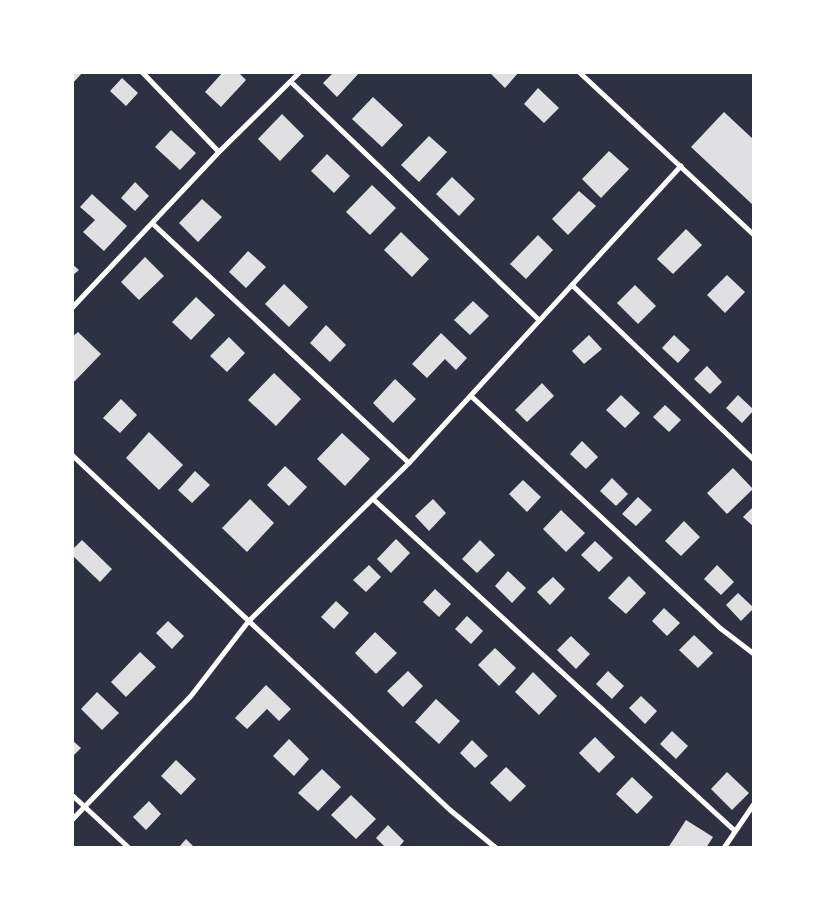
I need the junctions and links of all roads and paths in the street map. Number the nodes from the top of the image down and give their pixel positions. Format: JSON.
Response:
{"nodes":[{"id":1,"x":142,"y":72,"type":"edge"},
{"id":2,"x":300,"y":72,"type":"edge"},
{"id":3,"x":579,"y":72,"type":"edge"},
{"id":4,"x":291,"y":82,"type":"junction"},
{"id":5,"x":220,"y":152,"type":"junction"},
{"id":6,"x":681,"y":166,"type":"junction"},
{"id":7,"x":153,"y":224,"type":"junction"},
{"id":8,"x":754,"y":235,"type":"edge"},
{"id":9,"x":572,"y":285,"type":"junction"},
{"id":10,"x":72,"y":308,"type":"edge"},
{"id":11,"x":539,"y":320,"type":"junction"},
{"id":12,"x":471,"y":396,"type":"junction"},
{"id":13,"x":72,"y":456,"type":"edge"},
{"id":14,"x":754,"y":460,"type":"edge"},
{"id":15,"x":409,"y":463,"type":"junction"},
{"id":16,"x":372,"y":499,"type":"junction"},
{"id":17,"x":248,"y":622,"type":"junction"},
{"id":18,"x":754,"y":654,"type":"edge"},
{"id":19,"x":72,"y":795,"type":"edge"},
{"id":20,"x":754,"y":804,"type":"edge"},
{"id":21,"x":85,"y":807,"type":"junction"},
{"id":22,"x":72,"y":820,"type":"edge"},
{"id":23,"x":735,"y":831,"type":"junction"},
{"id":24,"x":129,"y":848,"type":"edge"},
{"id":25,"x":496,"y":848,"type":"edge"},
{"id":26,"x":724,"y":848,"type":"edge"}],
"edges":[{"from":1,"to":5,"type":"street"},
{"from":2,"to":4,"type":"street"},
{"from":3,"to":6,"type":"street"},
{"from":4,"to":5,"type":"street"},
{"from":4,"to":11,"type":"street"},
{"from":5,"to":7,"type":"street"},
{"from":6,"to":8,"type":"street"},
{"from":6,"to":9,"type":"street"},
{"from":7,"to":10,"type":"street"},
{"from":7,"to":15,"type":"street"},
{"from":9,"to":11,"type":"street"},
{"from":9,"to":14,"type":"street"},
{"from":11,"to":12,"type":"street"},
{"from":12,"to":15,"type":"street"},
{"from":12,"to":18,"type":"street"},
{"from":13,"to":17,"type":"street"},
{"from":15,"to":16,"type":"street"},
{"from":16,"to":17,"type":"street"},
{"from":16,"to":23,"type":"street"},
{"from":17,"to":21,"type":"street"},
{"from":17,"to":25,"type":"street"},
{"from":19,"to":21,"type":"street"},
{"from":20,"to":23,"type":"street"},
{"from":21,"to":22,"type":"street"},
{"from":21,"to":24,"type":"street"},
{"from":23,"to":26,"type":"street"}]}
